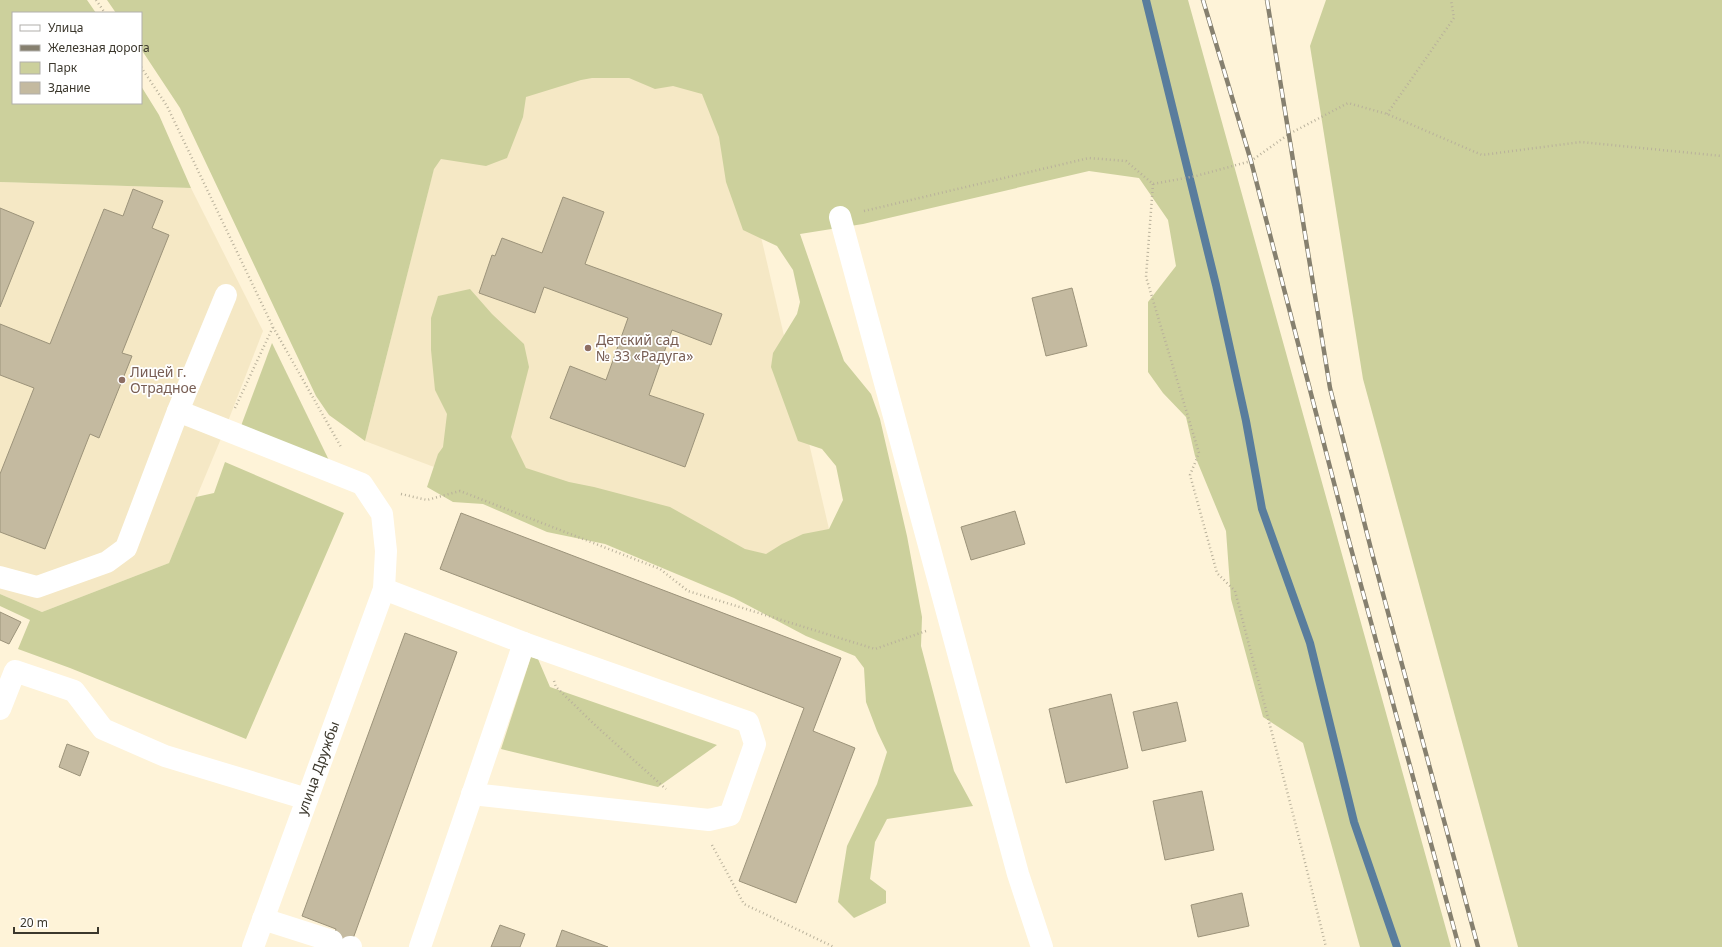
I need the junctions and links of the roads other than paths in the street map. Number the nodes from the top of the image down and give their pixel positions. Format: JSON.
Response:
{"nodes":[{"id":1,"x":840,"y":217,"type":"road end"},
{"id":2,"x":226,"y":295,"type":"dead end"},
{"id":3,"x":178,"y":411,"type":"junction"},
{"id":4,"x":0,"y":577,"type":"edge"},
{"id":5,"x":384,"y":589,"type":"junction"},
{"id":6,"x":524,"y":643,"type":"junction"},
{"id":7,"x":8,"y":669,"type":"edge"},
{"id":8,"x":0,"y":709,"type":"edge"},
{"id":9,"x":472,"y":794,"type":"junction"},
{"id":10,"x":307,"y":799,"type":"junction"},
{"id":11,"x":263,"y":919,"type":"junction"},
{"id":12,"x":344,"y":945,"type":"edge"},
{"id":13,"x":253,"y":947,"type":"edge"},
{"id":14,"x":420,"y":947,"type":"edge"},
{"id":15,"x":1042,"y":947,"type":"edge"}],
"edges":[{"from":1,"to":15,"type":"street"},
{"from":2,"to":3,"type":"street"},
{"from":3,"to":4,"type":"street"},
{"from":3,"to":5,"type":"street","name":"улица Дружбы"},
{"from":5,"to":6,"type":"street"},
{"from":5,"to":10,"type":"street","name":"улица Дружбы"},
{"from":6,"to":9,"type":"street"},
{"from":6,"to":9,"type":"street"},
{"from":7,"to":8,"type":"street"},
{"from":7,"to":10,"type":"street"},
{"from":9,"to":14,"type":"street"},
{"from":10,"to":11,"type":"street","name":"улица Дружбы"},
{"from":11,"to":12,"type":"street"},
{"from":11,"to":13,"type":"street","name":"улица Дружбы"}]}
